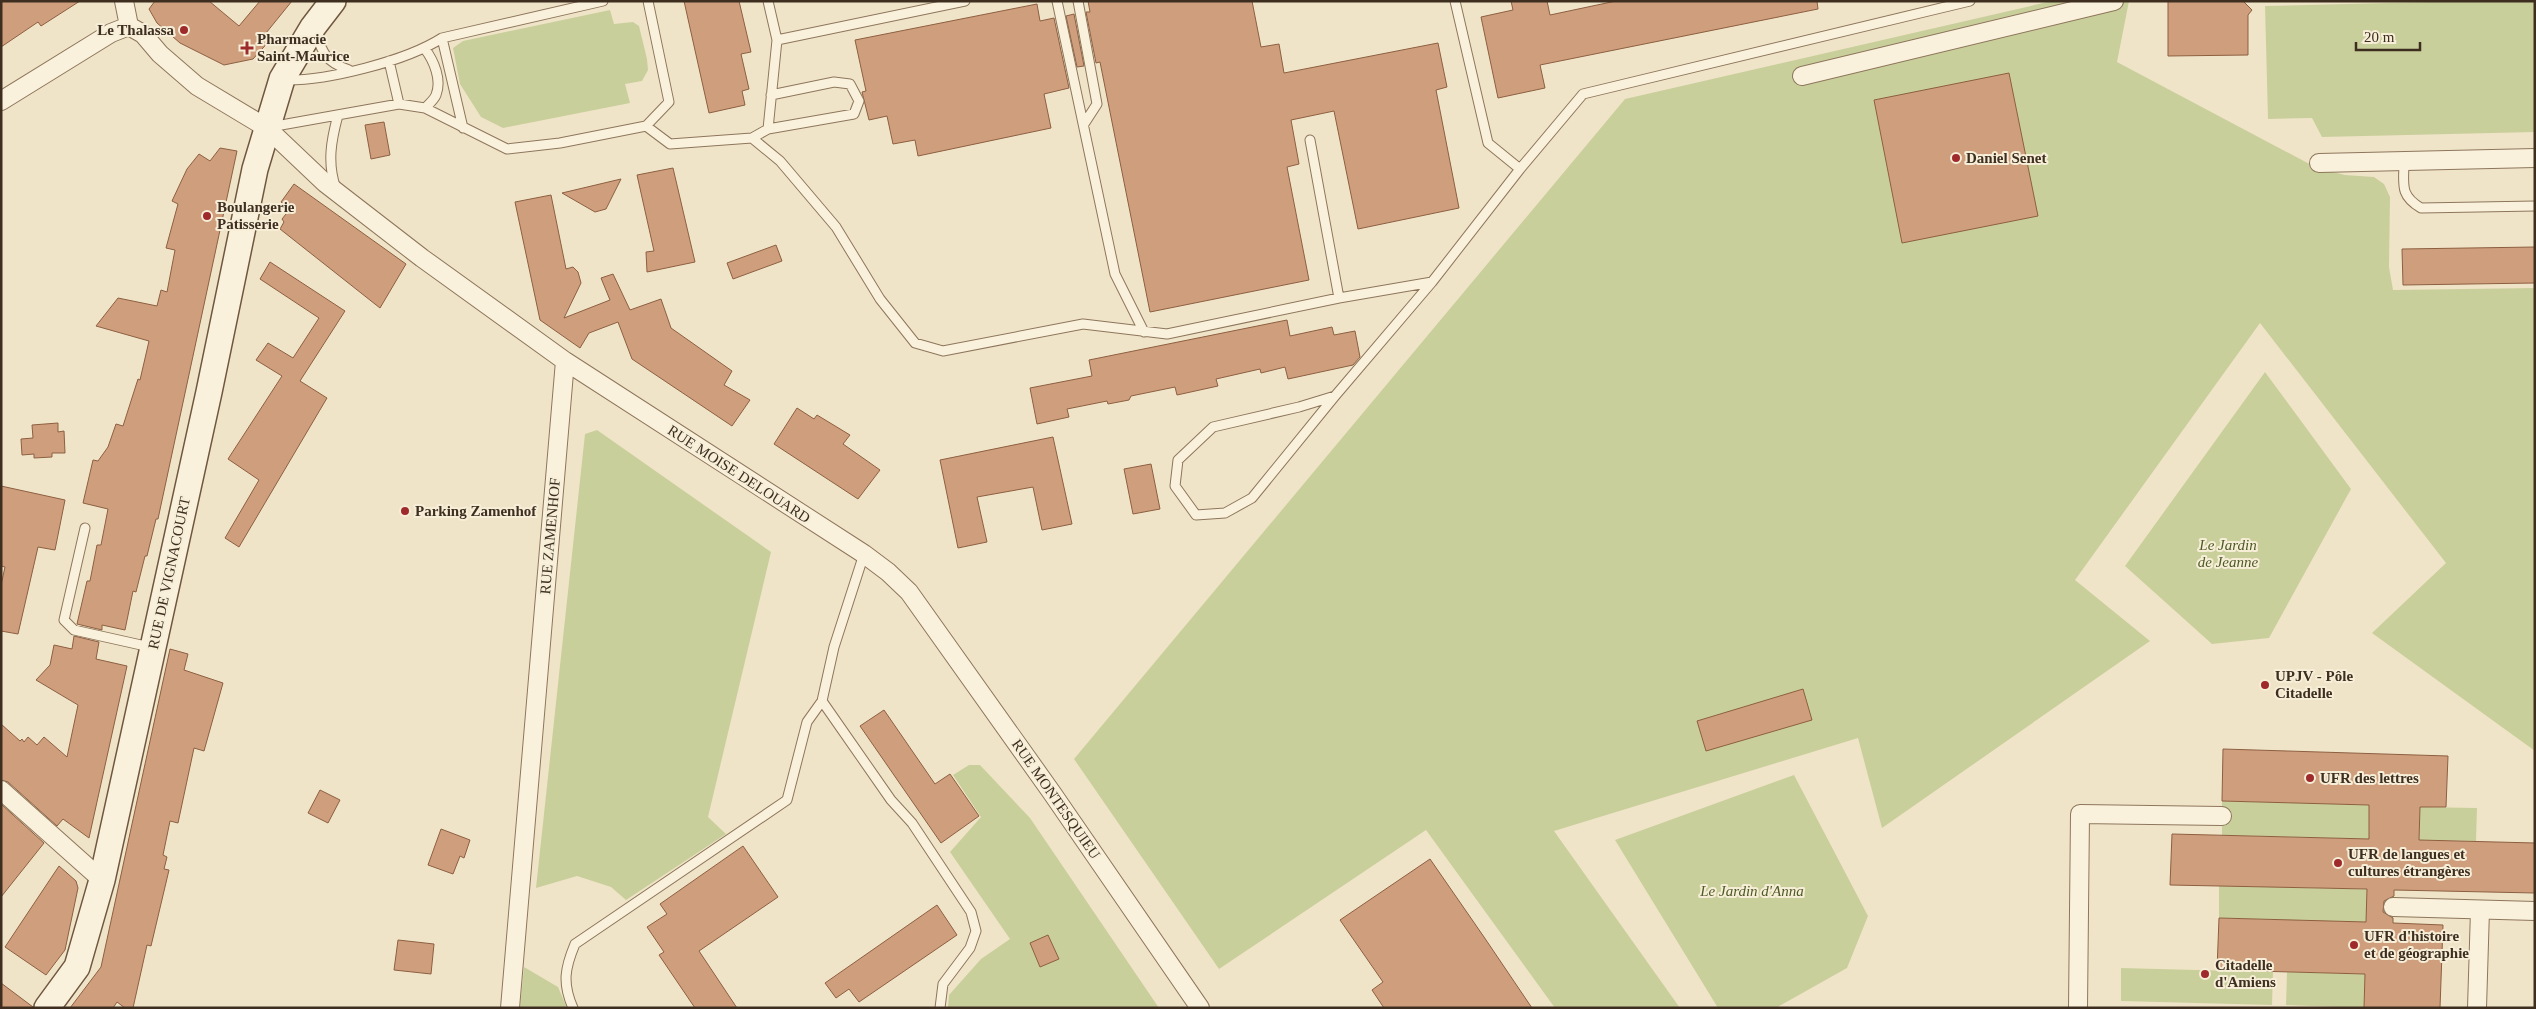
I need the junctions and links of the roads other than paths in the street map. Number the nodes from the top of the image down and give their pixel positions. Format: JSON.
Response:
{"nodes":[{"id":1,"x":124,"y":1,"type":"edge"},
{"id":2,"x":333,"y":1,"type":"edge"},
{"id":3,"x":603,"y":1,"type":"edge"},
{"id":4,"x":648,"y":1,"type":"edge"},
{"id":5,"x":965,"y":1,"type":"edge"},
{"id":6,"x":1057,"y":1,"type":"edge"},
{"id":7,"x":1078,"y":1,"type":"edge"},
{"id":8,"x":1456,"y":1,"type":"edge"},
{"id":9,"x":1970,"y":1,"type":"edge"},
{"id":10,"x":2114,"y":1,"type":"edge"},
{"id":11,"x":772,"y":2,"type":"edge"},
{"id":12,"x":129,"y":26,"type":"junction"},
{"id":13,"x":313,"y":27,"type":"junction"},
{"id":14,"x":442,"y":38,"type":"junction"},
{"id":15,"x":777,"y":40,"type":"junction"},
{"id":16,"x":425,"y":49,"type":"junction"},
{"id":17,"x":390,"y":61,"type":"junction"},
{"id":18,"x":349,"y":70,"type":"junction"},
{"id":19,"x":1802,"y":76,"type":"dead end"},
{"id":20,"x":282,"y":79,"type":"junction"},
{"id":21,"x":771,"y":95,"type":"junction"},
{"id":22,"x":1,"y":100,"type":"edge"},
{"id":23,"x":399,"y":104,"type":"junction"},
{"id":24,"x":425,"y":108,"type":"junction"},
{"id":25,"x":338,"y":115,"type":"junction"},
{"id":26,"x":1084,"y":124,"type":"junction"},
{"id":27,"x":646,"y":126,"type":"junction"},
{"id":28,"x":267,"y":128,"type":"junction"},
{"id":29,"x":463,"y":128,"type":"junction"},
{"id":30,"x":768,"y":130,"type":"junction"},
{"id":31,"x":752,"y":138,"type":"junction"},
{"id":32,"x":1310,"y":140,"type":"dead end"},
{"id":33,"x":2535,"y":158,"type":"edge"},
{"id":34,"x":2404,"y":161,"type":"junction"},
{"id":35,"x":2320,"y":163,"type":"dead end"},
{"id":36,"x":1520,"y":169,"type":"junction"},
{"id":37,"x":331,"y":187,"type":"junction"},
{"id":38,"x":2535,"y":206,"type":"edge"},
{"id":39,"x":1432,"y":282,"type":"junction"},
{"id":40,"x":1339,"y":298,"type":"junction"},
{"id":41,"x":1144,"y":332,"type":"junction"},
{"id":42,"x":565,"y":361,"type":"junction"},
{"id":43,"x":1335,"y":396,"type":"junction"},
{"id":44,"x":85,"y":528,"type":"dead end"},
{"id":45,"x":864,"y":554,"type":"junction"},
{"id":46,"x":909,"y":592,"type":"joint"},
{"id":47,"x":153,"y":648,"type":"junction"},
{"id":48,"x":822,"y":702,"type":"junction"},
{"id":49,"x":1,"y":790,"type":"edge"},
{"id":50,"x":2222,"y":816,"type":"dead end"},
{"id":51,"x":102,"y":880,"type":"junction"},
{"id":52,"x":2393,"y":907,"type":"dead end"},
{"id":53,"x":2480,"y":910,"type":"junction"},
{"id":54,"x":2535,"y":911,"type":"edge"},
{"id":55,"x":47,"y":1008,"type":"edge"},
{"id":56,"x":510,"y":1008,"type":"edge"},
{"id":57,"x":573,"y":1008,"type":"edge"},
{"id":58,"x":940,"y":1008,"type":"edge"},
{"id":59,"x":1200,"y":1008,"type":"edge"},
{"id":60,"x":2078,"y":1008,"type":"edge"},
{"id":61,"x":2477,"y":1008,"type":"edge"}],
"edges":[{"from":1,"to":12,"type":"street"},
{"from":2,"to":13,"type":"street","name":"RUE DE VIGNACOURT"},
{"from":3,"to":14,"type":"lane"},
{"from":4,"to":27,"type":"lane"},
{"from":5,"to":15,"type":"lane"},
{"from":6,"to":26,"type":"lane"},
{"from":7,"to":26,"type":"lane"},
{"from":8,"to":36,"type":"lane"},
{"from":9,"to":36,"type":"lane"},
{"from":10,"to":19,"type":"street"},
{"from":11,"to":15,"type":"lane"},
{"from":12,"to":22,"type":"street"},
{"from":12,"to":28,"type":"street"},
{"from":13,"to":18,"type":"lane"},
{"from":13,"to":20,"type":"street","name":"RUE DE VIGNACOURT"},
{"from":14,"to":16,"type":"lane"},
{"from":14,"to":29,"type":"lane"},
{"from":15,"to":21,"type":"lane"},
{"from":16,"to":17,"type":"lane"},
{"from":16,"to":24,"type":"lane"},
{"from":17,"to":18,"type":"lane"},
{"from":17,"to":23,"type":"lane"},
{"from":18,"to":20,"type":"lane"},
{"from":20,"to":28,"type":"street","name":"RUE DE VIGNACOURT"},
{"from":21,"to":30,"type":"lane"},
{"from":21,"to":30,"type":"lane"},
{"from":23,"to":24,"type":"lane"},
{"from":23,"to":25,"type":"lane"},
{"from":24,"to":29,"type":"lane"},
{"from":25,"to":28,"type":"lane"},
{"from":25,"to":37,"type":"lane"},
{"from":26,"to":41,"type":"lane"},
{"from":27,"to":29,"type":"lane"},
{"from":27,"to":31,"type":"lane"},
{"from":28,"to":37,"type":"street"},
{"from":28,"to":47,"type":"street","name":"RUE DE VIGNACOURT"},
{"from":30,"to":31,"type":"lane"},
{"from":31,"to":41,"type":"lane"},
{"from":32,"to":40,"type":"lane"},
{"from":33,"to":34,"type":"street"},
{"from":34,"to":35,"type":"street"},
{"from":34,"to":38,"type":"lane"},
{"from":36,"to":39,"type":"lane"},
{"from":37,"to":42,"type":"street"},
{"from":39,"to":40,"type":"lane"},
{"from":39,"to":43,"type":"lane"},
{"from":40,"to":41,"type":"lane"},
{"from":42,"to":45,"type":"street","name":"RUE MOISE DELOUARD"},
{"from":42,"to":56,"type":"street","name":"RUE ZAMENHOF"},
{"from":43,"to":43,"type":"lane"},
{"from":44,"to":47,"type":"lane"},
{"from":45,"to":46,"type":"street","name":"RUE MOISE DELOUARD"},
{"from":45,"to":48,"type":"lane"},
{"from":46,"to":59,"type":"street","name":"RUE MONTESQUIEU"},
{"from":47,"to":51,"type":"street","name":"RUE DE VIGNACOURT"},
{"from":48,"to":57,"type":"lane"},
{"from":48,"to":58,"type":"lane"},
{"from":49,"to":51,"type":"street"},
{"from":50,"to":60,"type":"street"},
{"from":51,"to":55,"type":"street","name":"RUE DE VIGNACOURT"},
{"from":52,"to":53,"type":"street"},
{"from":53,"to":54,"type":"street"},
{"from":53,"to":61,"type":"street"}]}
